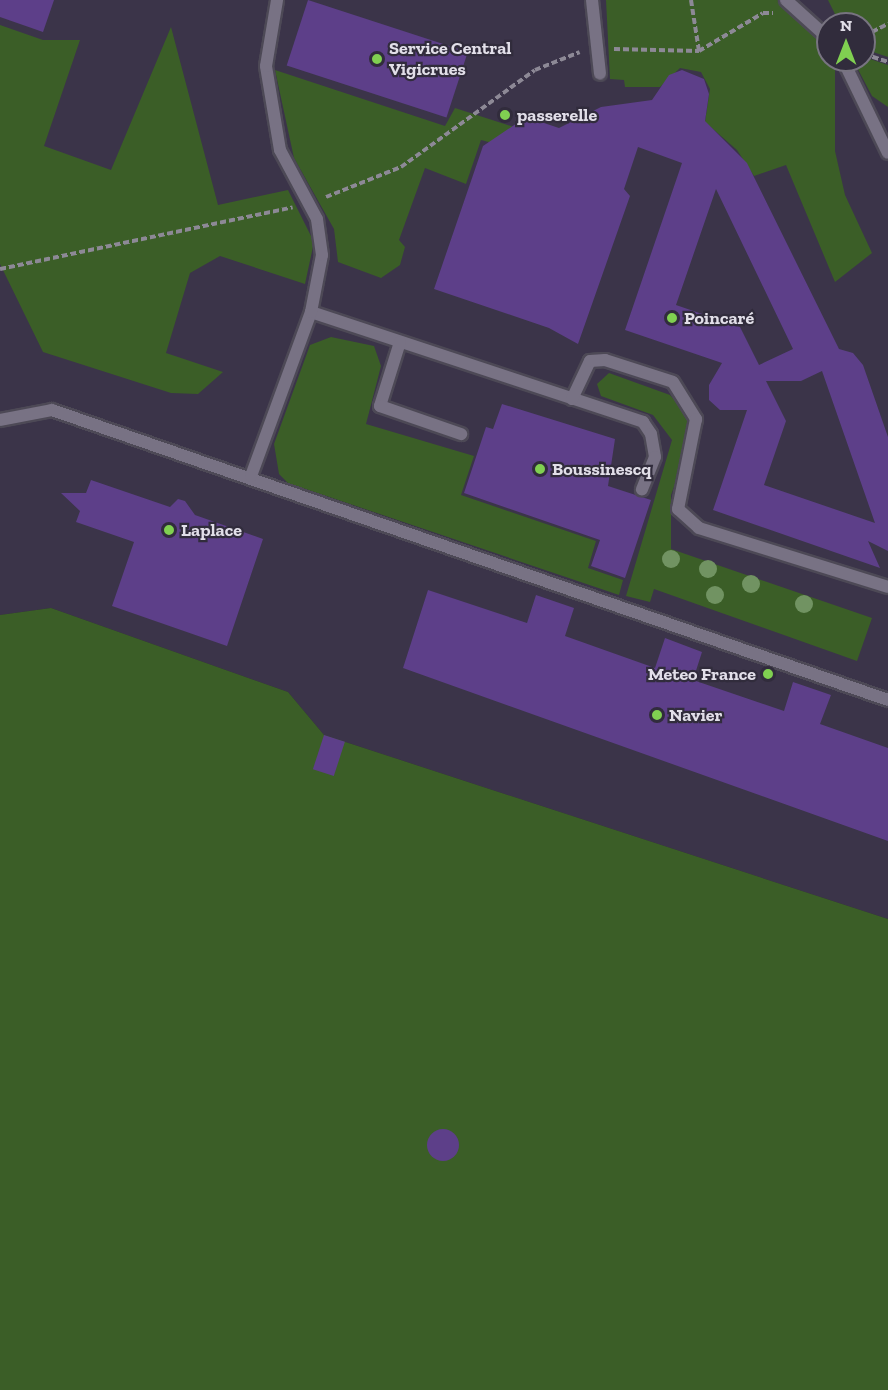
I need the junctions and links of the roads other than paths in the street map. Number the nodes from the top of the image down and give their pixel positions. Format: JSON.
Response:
{"nodes":[{"id":1,"x":277,"y":0,"type":"edge"},
{"id":2,"x":592,"y":0,"type":"edge"},
{"id":3,"x":786,"y":0,"type":"edge"},
{"id":4,"x":816,"y":27,"type":"edge"},
{"id":5,"x":849,"y":72,"type":"edge"},
{"id":6,"x":600,"y":74,"type":"dead end"},
{"id":7,"x":888,"y":153,"type":"edge"},
{"id":8,"x":311,"y":312,"type":"junction"},
{"id":9,"x":400,"y":342,"type":"junction"},
{"id":10,"x":572,"y":399,"type":"junction"},
{"id":11,"x":0,"y":420,"type":"edge"},
{"id":12,"x":461,"y":434,"type":"dead end"},
{"id":13,"x":251,"y":476,"type":"junction"},
{"id":14,"x":642,"y":490,"type":"dead end"},
{"id":15,"x":888,"y":587,"type":"edge"},
{"id":16,"x":887,"y":696,"type":"edge"}],
"edges":[{"from":1,"to":8,"type":"lane"},
{"from":2,"to":6,"type":"lane"},
{"from":3,"to":4,"type":"lane"},
{"from":5,"to":7,"type":"lane"},
{"from":8,"to":9,"type":"lane"},
{"from":8,"to":13,"type":"lane"},
{"from":9,"to":10,"type":"lane"},
{"from":9,"to":12,"type":"lane"},
{"from":10,"to":14,"type":"lane"},
{"from":10,"to":15,"type":"lane"},
{"from":11,"to":13,"type":"lane"},
{"from":13,"to":16,"type":"lane"}]}
